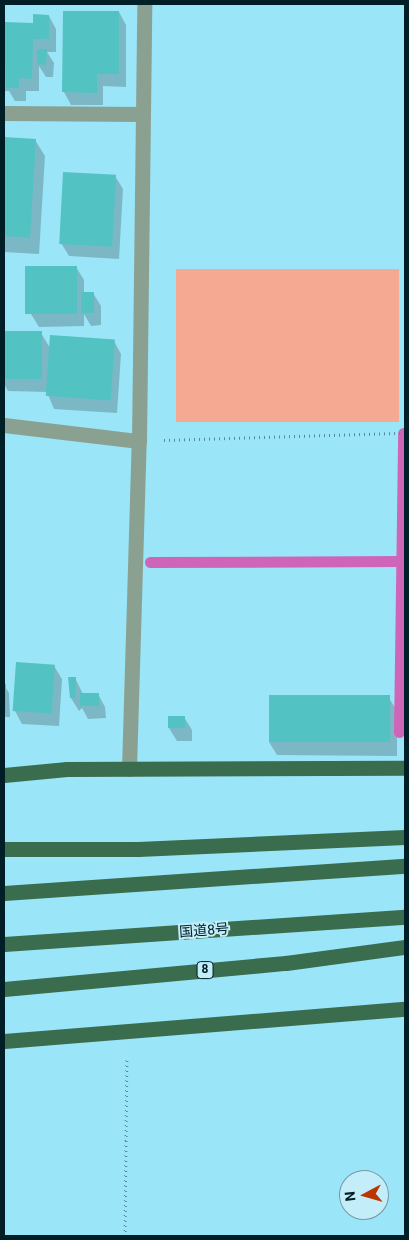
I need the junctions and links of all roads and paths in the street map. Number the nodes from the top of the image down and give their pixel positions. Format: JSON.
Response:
{"nodes":[{"id":1,"x":144,"y":4,"type":"edge"},
{"id":2,"x":4,"y":112,"type":"edge"},
{"id":3,"x":142,"y":114,"type":"junction"},
{"id":4,"x":4,"y":425,"type":"edge"},
{"id":5,"x":405,"y":433,"type":"edge"},
{"id":6,"x":139,"y":441,"type":"junction"},
{"id":7,"x":405,"y":768,"type":"edge"},
{"id":8,"x":129,"y":769,"type":"junction"},
{"id":9,"x":4,"y":775,"type":"edge"},
{"id":10,"x":405,"y":838,"type":"edge"},
{"id":11,"x":4,"y":849,"type":"edge"},
{"id":12,"x":405,"y":866,"type":"edge"},
{"id":13,"x":4,"y":893,"type":"edge"},
{"id":14,"x":405,"y":917,"type":"edge"},
{"id":15,"x":4,"y":944,"type":"edge"},
{"id":16,"x":405,"y":947,"type":"edge"},
{"id":17,"x":4,"y":990,"type":"edge"},
{"id":18,"x":405,"y":1009,"type":"edge"},
{"id":19,"x":127,"y":1030,"type":"junction"},
{"id":20,"x":4,"y":1041,"type":"edge"},
{"id":21,"x":125,"y":1236,"type":"edge"}],
"edges":[{"from":1,"to":3,"type":"street"},
{"from":2,"to":3,"type":"street"},
{"from":3,"to":6,"type":"street"},
{"from":4,"to":6,"type":"street"},
{"from":5,"to":6,"type":"path"},
{"from":6,"to":8,"type":"street"},
{"from":7,"to":8,"type":"highway"},
{"from":8,"to":9,"type":"highway"},
{"from":10,"to":11,"type":"highway"},
{"from":12,"to":13,"type":"highway"},
{"from":14,"to":15,"type":"highway","name":"国道8号"},
{"from":16,"to":17,"type":"highway","number":"8"},
{"from":18,"to":19,"type":"highway"},
{"from":19,"to":20,"type":"highway"},
{"from":19,"to":21,"type":"path"}]}
